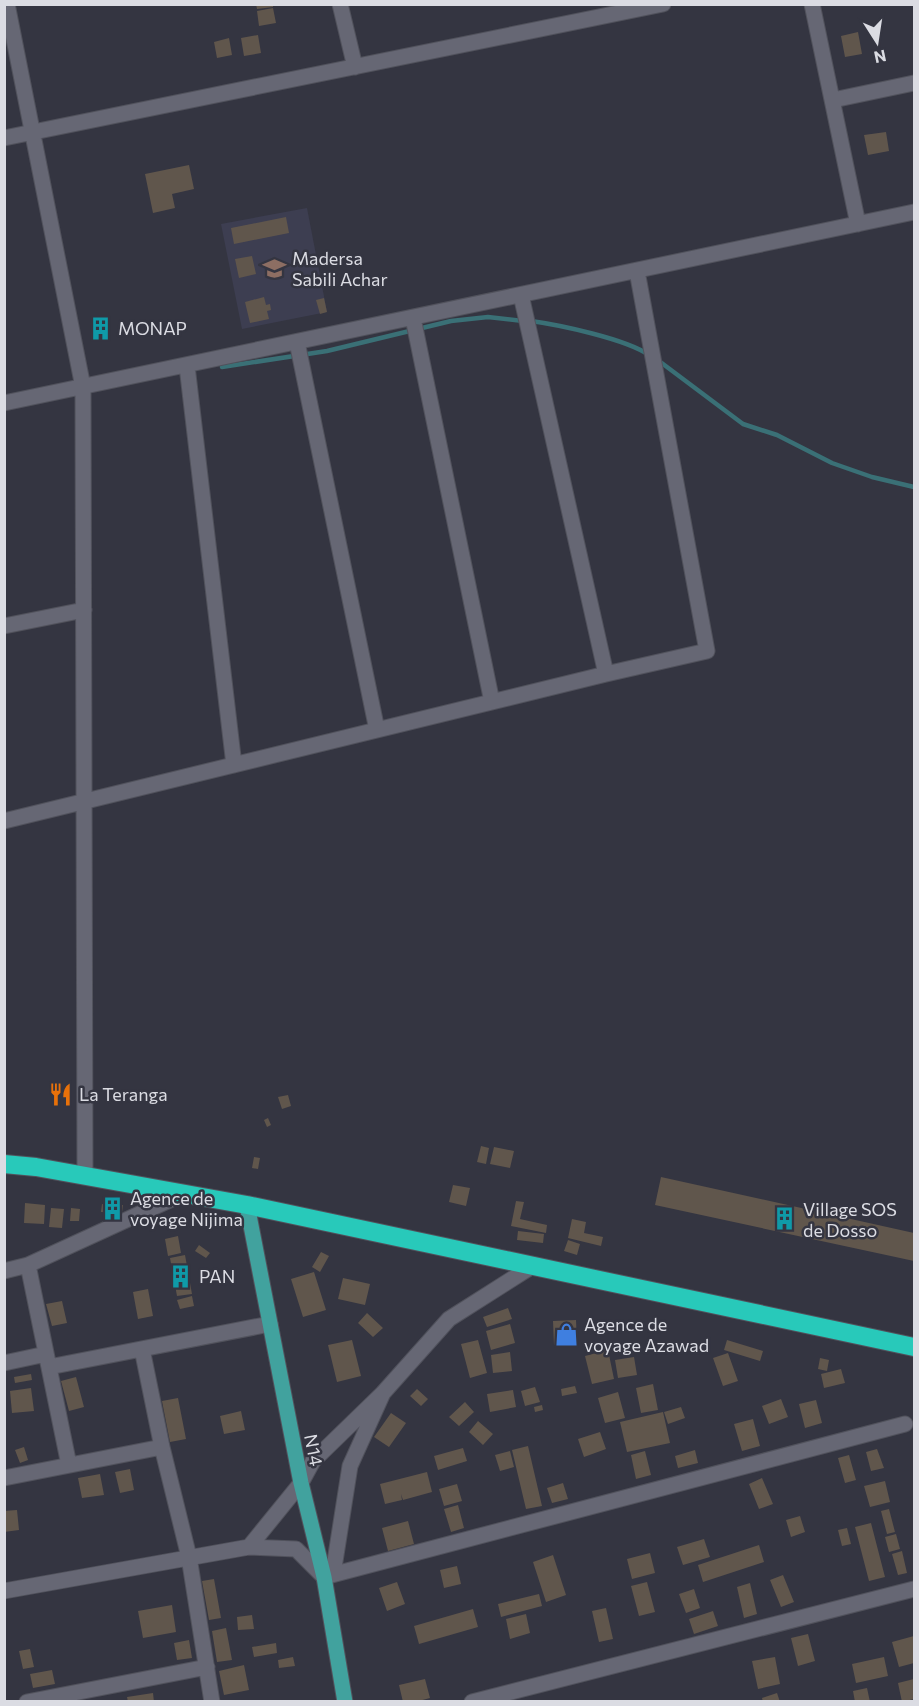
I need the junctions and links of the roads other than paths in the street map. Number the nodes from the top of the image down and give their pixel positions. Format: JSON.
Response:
{"nodes":[{"id":1,"x":7,"y":4,"type":"edge"},
{"id":2,"x":340,"y":4,"type":"edge"},
{"id":3,"x":663,"y":4,"type":"edge"},
{"id":4,"x":812,"y":4,"type":"edge"},
{"id":5,"x":355,"y":67,"type":"junction"},
{"id":6,"x":915,"y":83,"type":"edge"},
{"id":7,"x":833,"y":100,"type":"junction"},
{"id":8,"x":33,"y":133,"type":"junction"},
{"id":9,"x":4,"y":138,"type":"edge"},
{"id":10,"x":915,"y":212,"type":"edge"},
{"id":11,"x":858,"y":224,"type":"junction"},
{"id":12,"x":637,"y":271,"type":"junction"},
{"id":13,"x":521,"y":295,"type":"junction"},
{"id":14,"x":412,"y":318,"type":"junction"},
{"id":15,"x":297,"y":342,"type":"junction"},
{"id":16,"x":187,"y":366,"type":"junction"},
{"id":17,"x":83,"y":387,"type":"junction"},
{"id":18,"x":4,"y":403,"type":"edge"},
{"id":19,"x":84,"y":610,"type":"junction"},
{"id":20,"x":4,"y":626,"type":"edge"},
{"id":21,"x":606,"y":674,"type":"junction"},
{"id":22,"x":492,"y":702,"type":"junction"},
{"id":23,"x":377,"y":730,"type":"junction"},
{"id":24,"x":234,"y":765,"type":"junction"},
{"id":25,"x":84,"y":802,"type":"junction"},
{"id":26,"x":4,"y":821,"type":"edge"},
{"id":27,"x":4,"y":1164,"type":"edge"},
{"id":28,"x":85,"y":1176,"type":"junction"},
{"id":29,"x":185,"y":1193,"type":"junction"},
{"id":30,"x":247,"y":1205,"type":"junction"},
{"id":31,"x":28,"y":1265,"type":"junction"},
{"id":32,"x":534,"y":1265,"type":"junction"},
{"id":33,"x":4,"y":1271,"type":"edge"},
{"id":34,"x":270,"y":1324,"type":"junction"},
{"id":35,"x":915,"y":1347,"type":"edge"},
{"id":36,"x":142,"y":1349,"type":"junction"},
{"id":37,"x":47,"y":1361,"type":"junction"},
{"id":38,"x":4,"y":1363,"type":"edge"},
{"id":39,"x":383,"y":1393,"type":"junction"},
{"id":40,"x":905,"y":1424,"type":"dead end"},
{"id":41,"x":162,"y":1447,"type":"junction"},
{"id":42,"x":69,"y":1465,"type":"junction"},
{"id":43,"x":4,"y":1478,"type":"edge"},
{"id":44,"x":301,"y":1483,"type":"junction"},
{"id":45,"x":249,"y":1547,"type":"junction"},
{"id":46,"x":189,"y":1557,"type":"junction"},
{"id":47,"x":329,"y":1576,"type":"junction"},
{"id":48,"x":915,"y":1589,"type":"edge"},
{"id":49,"x":4,"y":1591,"type":"edge"},
{"id":50,"x":207,"y":1667,"type":"junction"},
{"id":51,"x":109,"y":1694,"type":"edge"},
{"id":52,"x":27,"y":1701,"type":"edge"},
{"id":53,"x":212,"y":1701,"type":"edge"},
{"id":54,"x":345,"y":1701,"type":"edge"},
{"id":55,"x":472,"y":1701,"type":"edge"}],
"edges":[{"from":1,"to":8,"type":"street"},
{"from":2,"to":5,"type":"street"},
{"from":3,"to":5,"type":"street"},
{"from":4,"to":7,"type":"street"},
{"from":5,"to":8,"type":"street"},
{"from":6,"to":7,"type":"street"},
{"from":7,"to":11,"type":"street"},
{"from":8,"to":9,"type":"street"},
{"from":8,"to":17,"type":"street"},
{"from":10,"to":11,"type":"street"},
{"from":11,"to":12,"type":"street"},
{"from":12,"to":13,"type":"street"},
{"from":12,"to":21,"type":"street"},
{"from":13,"to":14,"type":"street"},
{"from":13,"to":21,"type":"street"},
{"from":14,"to":15,"type":"street"},
{"from":14,"to":22,"type":"street"},
{"from":15,"to":16,"type":"street"},
{"from":15,"to":23,"type":"street"},
{"from":16,"to":17,"type":"street"},
{"from":16,"to":24,"type":"street"},
{"from":17,"to":18,"type":"street"},
{"from":17,"to":19,"type":"street"},
{"from":19,"to":20,"type":"street"},
{"from":19,"to":25,"type":"street"},
{"from":21,"to":22,"type":"street"},
{"from":22,"to":23,"type":"street"},
{"from":23,"to":24,"type":"street"},
{"from":24,"to":25,"type":"street"},
{"from":25,"to":26,"type":"street"},
{"from":25,"to":28,"type":"street"},
{"from":27,"to":28,"type":"highway"},
{"from":28,"to":29,"type":"highway"},
{"from":29,"to":30,"type":"highway"},
{"from":29,"to":31,"type":"street"},
{"from":30,"to":32,"type":"highway"},
{"from":30,"to":34,"type":"main road","name":"N14"},
{"from":31,"to":33,"type":"street"},
{"from":31,"to":37,"type":"street"},
{"from":32,"to":35,"type":"highway"},
{"from":32,"to":39,"type":"street"},
{"from":34,"to":36,"type":"street"},
{"from":34,"to":44,"type":"main road","name":"N14"},
{"from":36,"to":37,"type":"street"},
{"from":36,"to":41,"type":"street"},
{"from":37,"to":38,"type":"street"},
{"from":37,"to":42,"type":"street"},
{"from":39,"to":44,"type":"street"},
{"from":39,"to":47,"type":"street"},
{"from":40,"to":47,"type":"street"},
{"from":41,"to":42,"type":"street"},
{"from":41,"to":46,"type":"street"},
{"from":42,"to":43,"type":"street"},
{"from":44,"to":45,"type":"street"},
{"from":44,"to":47,"type":"main road","name":"N14"},
{"from":45,"to":46,"type":"street"},
{"from":45,"to":47,"type":"street"},
{"from":46,"to":49,"type":"street"},
{"from":46,"to":50,"type":"street"},
{"from":47,"to":54,"type":"main road","name":"N14"},
{"from":48,"to":55,"type":"street"},
{"from":50,"to":51,"type":"street"},
{"from":50,"to":53,"type":"street"},
{"from":51,"to":52,"type":"street"}]}
